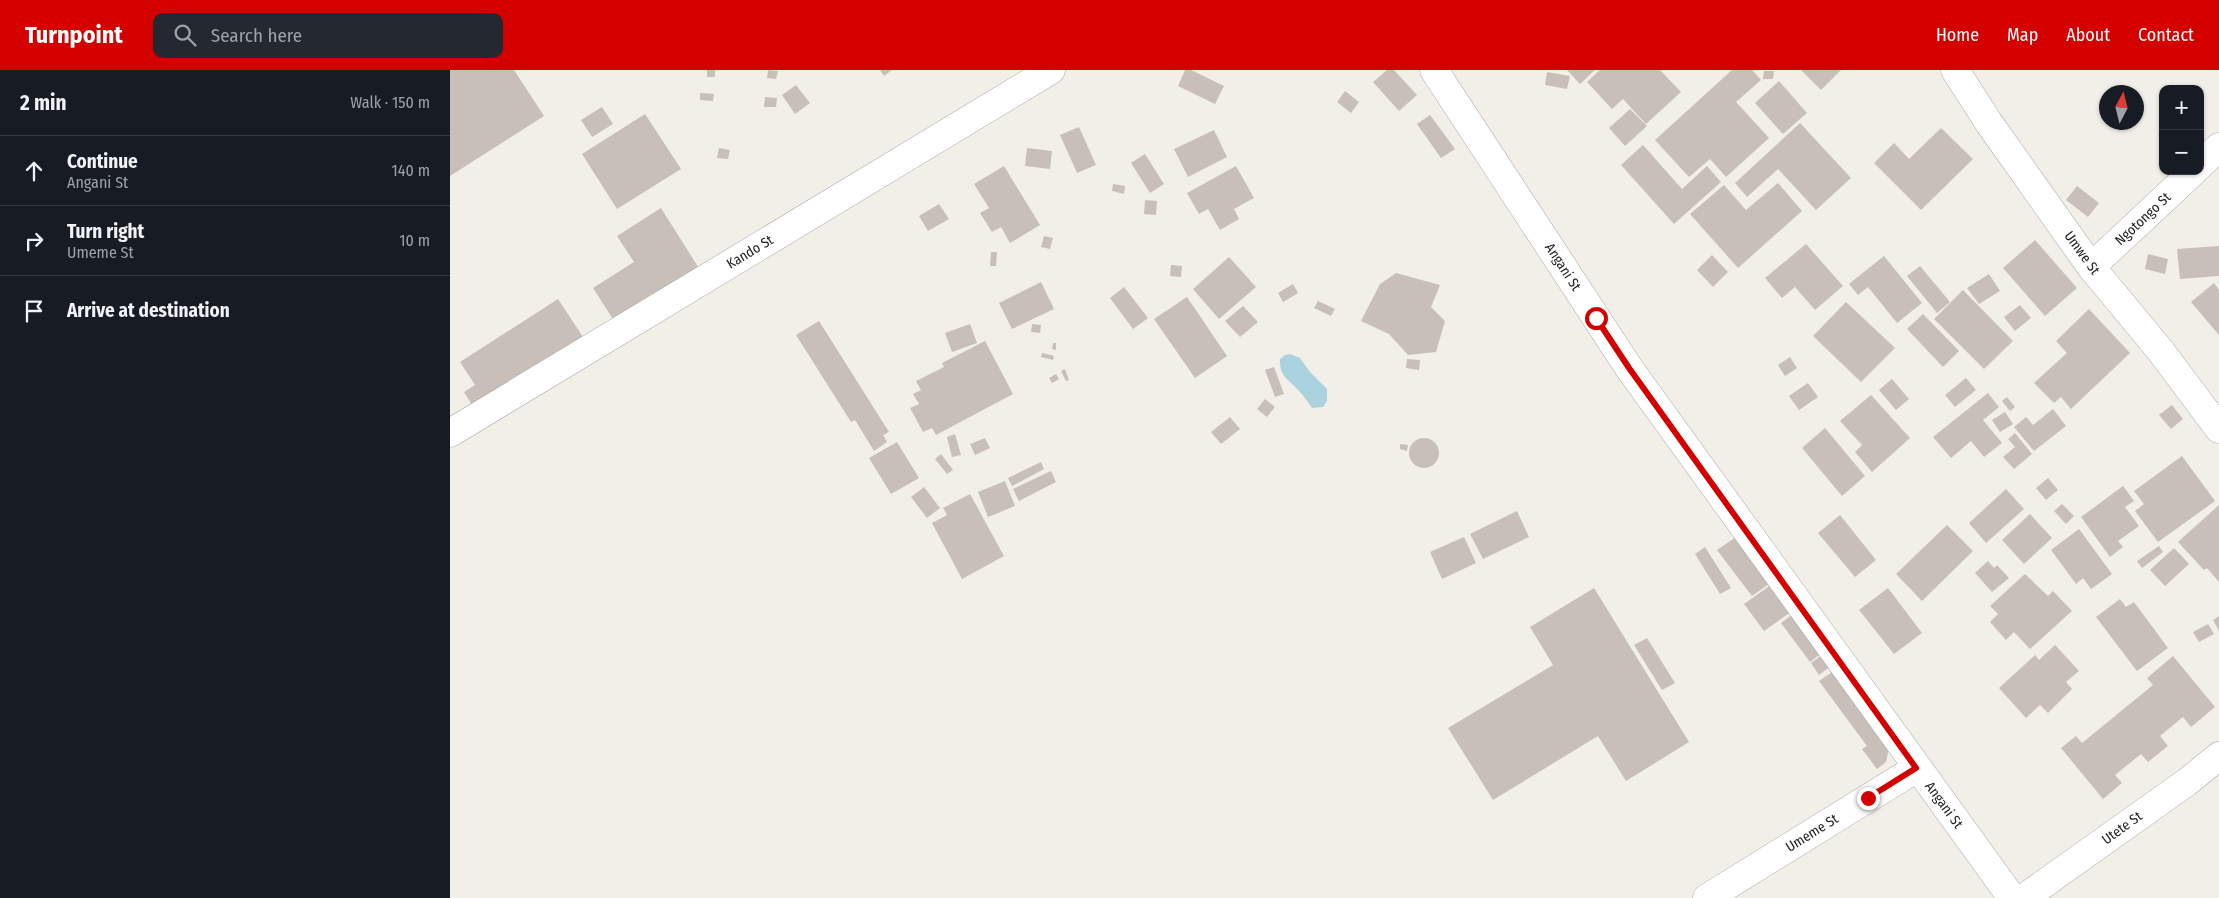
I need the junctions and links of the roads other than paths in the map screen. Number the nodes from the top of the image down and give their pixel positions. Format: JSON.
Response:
{"nodes":[{"id":1,"x":1051,"y":70,"type":"edge"},
{"id":2,"x":1434,"y":70,"type":"edge"},
{"id":3,"x":1955,"y":70,"type":"edge"},
{"id":4,"x":2219,"y":147,"type":"edge"},
{"id":5,"x":2204,"y":161,"type":"edge"},
{"id":6,"x":2190,"y":175,"type":"edge"},
{"id":7,"x":2092,"y":268,"type":"junction"},
{"id":8,"x":2219,"y":429,"type":"edge"},
{"id":9,"x":450,"y":433,"type":"edge"},
{"id":10,"x":2219,"y":756,"type":"edge"},
{"id":11,"x":1916,"y":768,"type":"junction"},
{"id":12,"x":1706,"y":898,"type":"edge"},
{"id":13,"x":2012,"y":898,"type":"edge"},
{"id":14,"x":2024,"y":898,"type":"edge"}],
"edges":[{"from":1,"to":9,"type":"street","name":"Kando St"},
{"from":2,"to":11,"type":"street","name":"Angani St"},
{"from":3,"to":7,"type":"street","name":"Umwe St"},
{"from":4,"to":5,"type":"street"},
{"from":6,"to":7,"type":"street","name":"Ngotongo St"},
{"from":7,"to":8,"type":"street","name":"Umwe St"},
{"from":10,"to":14,"type":"street","name":"Utete St"},
{"from":11,"to":12,"type":"street","name":"Umeme St"},
{"from":11,"to":13,"type":"street","name":"Angani St"}]}
